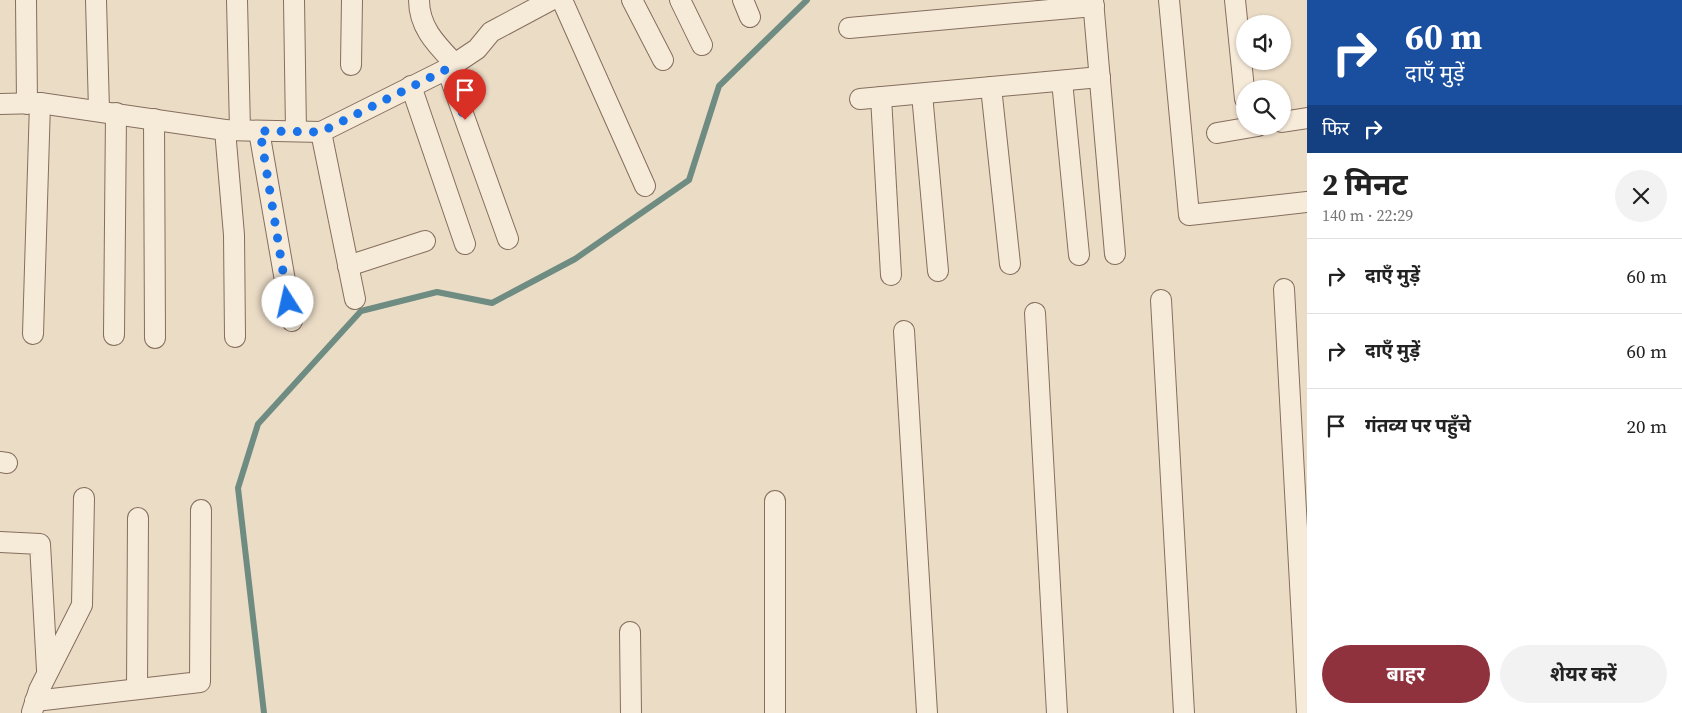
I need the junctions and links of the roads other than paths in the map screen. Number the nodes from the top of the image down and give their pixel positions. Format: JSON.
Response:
{"nodes":[{"id":1,"x":26,"y":0,"type":"edge"},
{"id":2,"x":96,"y":0,"type":"edge"},
{"id":3,"x":237,"y":0,"type":"edge"},
{"id":4,"x":294,"y":0,"type":"edge"},
{"id":5,"x":352,"y":0,"type":"edge"},
{"id":6,"x":419,"y":0,"type":"edge"},
{"id":7,"x":632,"y":0,"type":"edge"},
{"id":8,"x":680,"y":0,"type":"edge"},
{"id":9,"x":1169,"y":0,"type":"edge"},
{"id":10,"x":1235,"y":0,"type":"edge"},
{"id":11,"x":550,"y":1,"type":"edge"},
{"id":12,"x":1094,"y":3,"type":"edge"},
{"id":13,"x":849,"y":28,"type":"dead end"},
{"id":14,"x":702,"y":45,"type":"dead end"},
{"id":15,"x":663,"y":60,"type":"dead end"},
{"id":16,"x":351,"y":65,"type":"dead end"},
{"id":17,"x":451,"y":66,"type":"junction"},
{"id":18,"x":1100,"y":78,"type":"junction"},
{"id":19,"x":1243,"y":80,"type":"edge"},
{"id":20,"x":1062,"y":81,"type":"junction"},
{"id":21,"x":411,"y":86,"type":"junction"},
{"id":22,"x":991,"y":88,"type":"junction"},
{"id":23,"x":922,"y":94,"type":"junction"},
{"id":24,"x":881,"y":97,"type":"junction"},
{"id":25,"x":860,"y":99,"type":"dead end"},
{"id":26,"x":0,"y":104,"type":"edge"},
{"id":27,"x":34,"y":104,"type":"junction"},
{"id":28,"x":108,"y":111,"type":"junction"},
{"id":29,"x":1307,"y":118,"type":"edge"},
{"id":30,"x":154,"y":119,"type":"junction"},
{"id":31,"x":1291,"y":121,"type":"edge"},
{"id":32,"x":232,"y":130,"type":"junction"},
{"id":33,"x":1236,"y":130,"type":"edge"},
{"id":34,"x":260,"y":131,"type":"junction"},
{"id":35,"x":296,"y":131,"type":"junction"},
{"id":36,"x":321,"y":132,"type":"junction"},
{"id":37,"x":1217,"y":133,"type":"dead end"},
{"id":38,"x":645,"y":186,"type":"dead end"},
{"id":39,"x":1307,"y":202,"type":"edge"},
{"id":40,"x":508,"y":240,"type":"dead end"},
{"id":41,"x":425,"y":241,"type":"dead end"},
{"id":42,"x":465,"y":244,"type":"dead end"},
{"id":43,"x":1115,"y":254,"type":"dead end"},
{"id":44,"x":1080,"y":255,"type":"dead end"},
{"id":45,"x":1010,"y":264,"type":"dead end"},
{"id":46,"x":348,"y":266,"type":"junction"},
{"id":47,"x":938,"y":271,"type":"dead end"},
{"id":48,"x":891,"y":275,"type":"dead end"},
{"id":49,"x":1284,"y":289,"type":"dead end"},
{"id":50,"x":355,"y":299,"type":"dead end"},
{"id":51,"x":1161,"y":300,"type":"dead end"},
{"id":52,"x":1035,"y":313,"type":"dead end"},
{"id":53,"x":292,"y":321,"type":"dead end"},
{"id":54,"x":904,"y":331,"type":"dead end"},
{"id":55,"x":33,"y":334,"type":"dead end"},
{"id":56,"x":114,"y":335,"type":"dead end"},
{"id":57,"x":234,"y":337,"type":"dead end"},
{"id":58,"x":155,"y":338,"type":"dead end"},
{"id":59,"x":84,"y":498,"type":"dead end"},
{"id":60,"x":774,"y":500,"type":"dead end"},
{"id":61,"x":201,"y":510,"type":"dead end"},
{"id":62,"x":138,"y":518,"type":"dead end"},
{"id":63,"x":0,"y":542,"type":"edge"},
{"id":64,"x":1303,"y":559,"type":"edge"},
{"id":65,"x":630,"y":632,"type":"dead end"},
{"id":66,"x":47,"y":672,"type":"junction"},
{"id":67,"x":137,"y":689,"type":"junction"},
{"id":68,"x":33,"y":707,"type":"edge"},
{"id":69,"x":631,"y":713,"type":"edge"},
{"id":70,"x":775,"y":713,"type":"edge"},
{"id":71,"x":927,"y":713,"type":"edge"},
{"id":72,"x":1057,"y":713,"type":"edge"},
{"id":73,"x":1184,"y":713,"type":"edge"},
{"id":74,"x":1307,"y":713,"type":"edge"}],
"edges":[{"from":1,"to":27,"type":"street"},
{"from":2,"to":28,"type":"street"},
{"from":3,"to":32,"type":"street"},
{"from":4,"to":35,"type":"street"},
{"from":5,"to":16,"type":"street"},
{"from":6,"to":17,"type":"street"},
{"from":7,"to":15,"type":"street"},
{"from":8,"to":14,"type":"street"},
{"from":9,"to":39,"type":"street"},
{"from":10,"to":19,"type":"street"},
{"from":11,"to":17,"type":"street"},
{"from":11,"to":38,"type":"street"},
{"from":12,"to":13,"type":"street"},
{"from":12,"to":18,"type":"street"},
{"from":17,"to":21,"type":"street"},
{"from":17,"to":40,"type":"street"},
{"from":18,"to":20,"type":"street"},
{"from":18,"to":43,"type":"street"},
{"from":20,"to":22,"type":"street"},
{"from":20,"to":44,"type":"street"},
{"from":21,"to":36,"type":"street"},
{"from":21,"to":42,"type":"street"},
{"from":22,"to":23,"type":"street"},
{"from":22,"to":45,"type":"street"},
{"from":23,"to":24,"type":"street"},
{"from":23,"to":47,"type":"street"},
{"from":24,"to":25,"type":"street"},
{"from":24,"to":48,"type":"street"},
{"from":26,"to":27,"type":"street"},
{"from":27,"to":28,"type":"street"},
{"from":27,"to":55,"type":"street"},
{"from":28,"to":30,"type":"street"},
{"from":28,"to":56,"type":"street"},
{"from":29,"to":31,"type":"street"},
{"from":30,"to":32,"type":"street"},
{"from":30,"to":58,"type":"street"},
{"from":32,"to":34,"type":"street"},
{"from":32,"to":57,"type":"street"},
{"from":33,"to":37,"type":"street"},
{"from":34,"to":35,"type":"street"},
{"from":34,"to":53,"type":"street"},
{"from":35,"to":36,"type":"street"},
{"from":36,"to":46,"type":"street"},
{"from":41,"to":46,"type":"street"},
{"from":46,"to":50,"type":"street"},
{"from":49,"to":64,"type":"street"},
{"from":51,"to":73,"type":"street"},
{"from":52,"to":72,"type":"street"},
{"from":54,"to":71,"type":"street"},
{"from":59,"to":66,"type":"street"},
{"from":60,"to":70,"type":"street"},
{"from":61,"to":67,"type":"street"},
{"from":62,"to":67,"type":"street"},
{"from":63,"to":66,"type":"street"},
{"from":64,"to":74,"type":"street"},
{"from":65,"to":69,"type":"street"},
{"from":66,"to":68,"type":"street"},
{"from":67,"to":68,"type":"street"}]}
